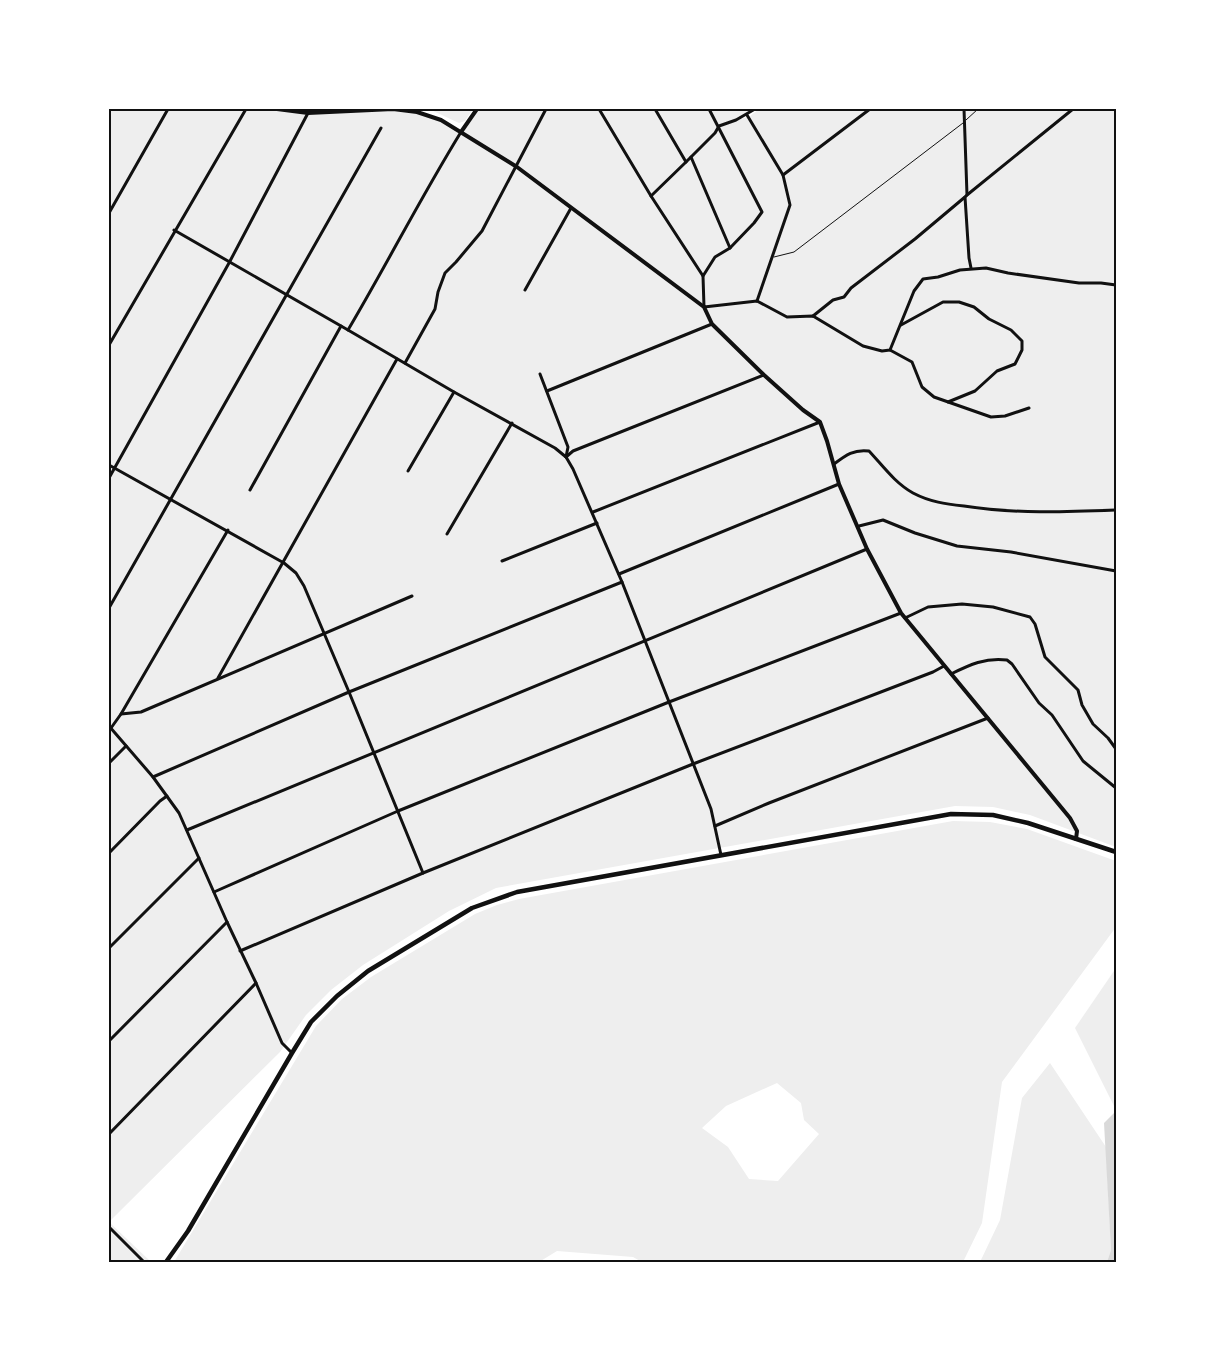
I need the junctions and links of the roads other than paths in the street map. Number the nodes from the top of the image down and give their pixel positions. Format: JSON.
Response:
{"nodes":[{"id":1,"x":168,"y":109,"type":"edge"},
{"id":2,"x":246,"y":109,"type":"edge"},
{"id":3,"x":277,"y":109,"type":"edge"},
{"id":4,"x":478,"y":109,"type":"edge"},
{"id":5,"x":546,"y":109,"type":"edge"},
{"id":6,"x":599,"y":109,"type":"edge"},
{"id":7,"x":655,"y":109,"type":"edge"},
{"id":8,"x":709,"y":109,"type":"edge"},
{"id":9,"x":755,"y":109,"type":"edge"},
{"id":10,"x":870,"y":109,"type":"edge"},
{"id":11,"x":964,"y":109,"type":"edge"},
{"id":12,"x":978,"y":109,"type":"edge"},
{"id":13,"x":1073,"y":109,"type":"edge"},
{"id":14,"x":308,"y":113,"type":"junction"},
{"id":15,"x":747,"y":115,"type":"junction"},
{"id":16,"x":965,"y":121,"type":"junction"},
{"id":17,"x":719,"y":126,"type":"junction"},
{"id":18,"x":381,"y":128,"type":"dead end"},
{"id":19,"x":461,"y":132,"type":"junction"},
{"id":20,"x":691,"y":157,"type":"junction"},
{"id":21,"x":686,"y":162,"type":"junction"},
{"id":22,"x":517,"y":167,"type":"junction"},
{"id":23,"x":783,"y":175,"type":"junction"},
{"id":24,"x":651,"y":196,"type":"junction"},
{"id":25,"x":966,"y":196,"type":"junction"},
{"id":26,"x":571,"y":208,"type":"junction"},
{"id":27,"x":109,"y":213,"type":"edge"},
{"id":28,"x":174,"y":230,"type":"junction"},
{"id":29,"x":730,"y":248,"type":"junction"},
{"id":30,"x":772,"y":257,"type":"junction"},
{"id":31,"x":229,"y":263,"type":"junction"},
{"id":32,"x":971,"y":268,"type":"junction"},
{"id":33,"x":703,"y":276,"type":"junction"},
{"id":34,"x":1116,"y":285,"type":"edge"},
{"id":35,"x":526,"y":290,"type":"dead end"},
{"id":36,"x":287,"y":296,"type":"junction"},
{"id":37,"x":757,"y":301,"type":"junction"},
{"id":38,"x":704,"y":307,"type":"junction"},
{"id":39,"x":813,"y":316,"type":"junction"},
{"id":40,"x":712,"y":324,"type":"junction"},
{"id":41,"x":901,"y":325,"type":"junction"},
{"id":42,"x":341,"y":326,"type":"junction"},
{"id":43,"x":348,"y":330,"type":"junction"},
{"id":44,"x":109,"y":345,"type":"edge"},
{"id":45,"x":890,"y":350,"type":"junction"},
{"id":46,"x":398,"y":359,"type":"junction"},
{"id":47,"x":405,"y":363,"type":"junction"},
{"id":48,"x":540,"y":374,"type":"dead end"},
{"id":49,"x":764,"y":375,"type":"junction"},
{"id":50,"x":547,"y":391,"type":"junction"},
{"id":51,"x":454,"y":392,"type":"junction"},
{"id":52,"x":948,"y":402,"type":"junction"},
{"id":53,"x":1029,"y":408,"type":"dead end"},
{"id":54,"x":820,"y":422,"type":"junction"},
{"id":55,"x":512,"y":423,"type":"junction"},
{"id":56,"x":566,"y":457,"type":"junction"},
{"id":57,"x":834,"y":464,"type":"junction"},
{"id":58,"x":109,"y":465,"type":"edge"},
{"id":59,"x":114,"y":468,"type":"junction"},
{"id":60,"x":408,"y":471,"type":"dead end"},
{"id":61,"x":109,"y":478,"type":"edge"},
{"id":62,"x":839,"y":484,"type":"junction"},
{"id":63,"x":250,"y":490,"type":"dead end"},
{"id":64,"x":171,"y":499,"type":"junction"},
{"id":65,"x":1116,"y":510,"type":"edge"},
{"id":66,"x":592,"y":512,"type":"junction"},
{"id":67,"x":597,"y":523,"type":"junction"},
{"id":68,"x":858,"y":526,"type":"junction"},
{"id":69,"x":228,"y":530,"type":"junction"},
{"id":70,"x":447,"y":534,"type":"dead end"},
{"id":71,"x":868,"y":549,"type":"junction"},
{"id":72,"x":502,"y":561,"type":"dead end"},
{"id":73,"x":284,"y":563,"type":"junction"},
{"id":74,"x":1116,"y":572,"type":"edge"},
{"id":75,"x":619,"y":574,"type":"junction"},
{"id":76,"x":622,"y":582,"type":"junction"},
{"id":77,"x":412,"y":596,"type":"dead end"},
{"id":78,"x":109,"y":608,"type":"edge"},
{"id":79,"x":901,"y":613,"type":"junction"},
{"id":80,"x":905,"y":618,"type":"junction"},
{"id":81,"x":324,"y":633,"type":"junction"},
{"id":82,"x":645,"y":641,"type":"junction"},
{"id":83,"x":944,"y":666,"type":"junction"},
{"id":84,"x":951,"y":674,"type":"junction"},
{"id":85,"x":218,"y":678,"type":"junction"},
{"id":86,"x":349,"y":692,"type":"junction"},
{"id":87,"x":669,"y":702,"type":"junction"},
{"id":88,"x":121,"y":714,"type":"junction"},
{"id":89,"x":988,"y":718,"type":"junction"},
{"id":90,"x":110,"y":727,"type":"edge"},
{"id":91,"x":126,"y":746,"type":"junction"},
{"id":92,"x":1116,"y":749,"type":"edge"},
{"id":93,"x":374,"y":753,"type":"junction"},
{"id":94,"x":109,"y":764,"type":"edge"},
{"id":95,"x":693,"y":764,"type":"junction"},
{"id":96,"x":153,"y":777,"type":"junction"},
{"id":97,"x":1116,"y":788,"type":"edge"},
{"id":98,"x":167,"y":796,"type":"junction"},
{"id":99,"x":398,"y":811,"type":"junction"},
{"id":100,"x":715,"y":826,"type":"junction"},
{"id":101,"x":187,"y":830,"type":"junction"},
{"id":102,"x":1076,"y":838,"type":"junction"},
{"id":103,"x":1116,"y":852,"type":"edge"},
{"id":104,"x":109,"y":853,"type":"edge"},
{"id":105,"x":721,"y":855,"type":"junction"},
{"id":106,"x":199,"y":858,"type":"junction"},
{"id":107,"x":423,"y":873,"type":"junction"},
{"id":108,"x":214,"y":892,"type":"junction"},
{"id":109,"x":227,"y":922,"type":"junction"},
{"id":110,"x":109,"y":948,"type":"edge"},
{"id":111,"x":240,"y":951,"type":"junction"},
{"id":112,"x":256,"y":983,"type":"junction"},
{"id":113,"x":109,"y":1041,"type":"edge"},
{"id":114,"x":292,"y":1053,"type":"junction"},
{"id":115,"x":109,"y":1134,"type":"edge"},
{"id":116,"x":109,"y":1227,"type":"edge"},
{"id":117,"x":144,"y":1262,"type":"edge"},
{"id":118,"x":166,"y":1262,"type":"edge"}],
"edges":[{"from":1,"to":27,"type":"street"},
{"from":2,"to":28,"type":"street"},
{"from":3,"to":14,"type":"street"},
{"from":4,"to":19,"type":"street"},
{"from":5,"to":22,"type":"street"},
{"from":6,"to":24,"type":"street"},
{"from":7,"to":21,"type":"street"},
{"from":8,"to":17,"type":"street"},
{"from":9,"to":15,"type":"street"},
{"from":10,"to":23,"type":"street"},
{"from":11,"to":16,"type":"street"},
{"from":12,"to":16,"type":"lane"},
{"from":13,"to":25,"type":"street"},
{"from":14,"to":19,"type":"street"},
{"from":14,"to":31,"type":"street"},
{"from":15,"to":17,"type":"street"},
{"from":15,"to":23,"type":"street"},
{"from":16,"to":25,"type":"street"},
{"from":16,"to":30,"type":"lane"},
{"from":17,"to":20,"type":"street"},
{"from":17,"to":29,"type":"street"},
{"from":18,"to":36,"type":"street"},
{"from":19,"to":22,"type":"street"},
{"from":19,"to":43,"type":"street"},
{"from":20,"to":21,"type":"street"},
{"from":20,"to":29,"type":"street"},
{"from":21,"to":24,"type":"street"},
{"from":22,"to":26,"type":"street"},
{"from":22,"to":47,"type":"street"},
{"from":23,"to":30,"type":"street"},
{"from":24,"to":33,"type":"street"},
{"from":25,"to":32,"type":"street"},
{"from":25,"to":39,"type":"street"},
{"from":26,"to":35,"type":"street"},
{"from":26,"to":38,"type":"street"},
{"from":28,"to":31,"type":"street"},
{"from":28,"to":44,"type":"street"},
{"from":29,"to":33,"type":"street"},
{"from":30,"to":37,"type":"street"},
{"from":31,"to":36,"type":"street"},
{"from":31,"to":59,"type":"street"},
{"from":32,"to":34,"type":"street"},
{"from":32,"to":41,"type":"street"},
{"from":33,"to":38,"type":"street"},
{"from":36,"to":42,"type":"street"},
{"from":36,"to":64,"type":"street"},
{"from":37,"to":38,"type":"street"},
{"from":37,"to":39,"type":"street"},
{"from":38,"to":40,"type":"street"},
{"from":39,"to":45,"type":"street"},
{"from":40,"to":49,"type":"street"},
{"from":40,"to":50,"type":"street"},
{"from":41,"to":45,"type":"street"},
{"from":41,"to":52,"type":"street"},
{"from":42,"to":43,"type":"street"},
{"from":42,"to":63,"type":"street"},
{"from":43,"to":46,"type":"street"},
{"from":45,"to":52,"type":"street"},
{"from":46,"to":47,"type":"street"},
{"from":46,"to":73,"type":"street"},
{"from":47,"to":51,"type":"street"},
{"from":48,"to":50,"type":"street"},
{"from":49,"to":54,"type":"street"},
{"from":49,"to":56,"type":"street"},
{"from":50,"to":56,"type":"street"},
{"from":51,"to":55,"type":"street"},
{"from":51,"to":60,"type":"street"},
{"from":52,"to":53,"type":"street"},
{"from":54,"to":57,"type":"street"},
{"from":54,"to":66,"type":"street"},
{"from":55,"to":56,"type":"street"},
{"from":55,"to":70,"type":"street"},
{"from":56,"to":66,"type":"street"},
{"from":57,"to":62,"type":"street"},
{"from":57,"to":65,"type":"street"},
{"from":58,"to":59,"type":"street"},
{"from":59,"to":61,"type":"street"},
{"from":59,"to":64,"type":"street"},
{"from":62,"to":68,"type":"street"},
{"from":62,"to":75,"type":"street"},
{"from":64,"to":69,"type":"street"},
{"from":64,"to":78,"type":"street"},
{"from":66,"to":67,"type":"street"},
{"from":67,"to":72,"type":"street"},
{"from":67,"to":75,"type":"street"},
{"from":68,"to":71,"type":"street"},
{"from":68,"to":74,"type":"street"},
{"from":69,"to":73,"type":"street"},
{"from":69,"to":88,"type":"street"},
{"from":71,"to":79,"type":"street"},
{"from":71,"to":82,"type":"street"},
{"from":73,"to":81,"type":"street"},
{"from":73,"to":85,"type":"street"},
{"from":75,"to":76,"type":"street"},
{"from":76,"to":82,"type":"street"},
{"from":76,"to":86,"type":"street"},
{"from":77,"to":81,"type":"street"},
{"from":79,"to":80,"type":"street"},
{"from":79,"to":87,"type":"street"},
{"from":80,"to":83,"type":"street"},
{"from":80,"to":92,"type":"street"},
{"from":81,"to":85,"type":"street"},
{"from":81,"to":86,"type":"street"},
{"from":82,"to":87,"type":"street"},
{"from":82,"to":93,"type":"street"},
{"from":83,"to":84,"type":"street"},
{"from":83,"to":95,"type":"street"},
{"from":84,"to":89,"type":"street"},
{"from":84,"to":97,"type":"street"},
{"from":85,"to":88,"type":"street"},
{"from":86,"to":93,"type":"street"},
{"from":86,"to":96,"type":"street"},
{"from":87,"to":95,"type":"street"},
{"from":87,"to":99,"type":"street"},
{"from":88,"to":90,"type":"street"},
{"from":89,"to":100,"type":"street"},
{"from":89,"to":102,"type":"street"},
{"from":90,"to":91,"type":"street"},
{"from":91,"to":94,"type":"street"},
{"from":91,"to":96,"type":"street"},
{"from":93,"to":99,"type":"street"},
{"from":93,"to":101,"type":"street"},
{"from":95,"to":100,"type":"street"},
{"from":95,"to":107,"type":"street"},
{"from":96,"to":98,"type":"street"},
{"from":98,"to":101,"type":"street"},
{"from":98,"to":104,"type":"street"},
{"from":99,"to":107,"type":"street"},
{"from":99,"to":108,"type":"street"},
{"from":100,"to":105,"type":"street"},
{"from":101,"to":106,"type":"street"},
{"from":102,"to":103,"type":"main road"},
{"from":102,"to":105,"type":"main road"},
{"from":105,"to":114,"type":"main road"},
{"from":106,"to":108,"type":"street"},
{"from":106,"to":110,"type":"street"},
{"from":107,"to":111,"type":"street"},
{"from":108,"to":109,"type":"street"},
{"from":109,"to":111,"type":"street"},
{"from":109,"to":113,"type":"street"},
{"from":111,"to":112,"type":"street"},
{"from":112,"to":114,"type":"street"},
{"from":112,"to":115,"type":"street"},
{"from":114,"to":118,"type":"main road"},
{"from":116,"to":117,"type":"street"}]}
